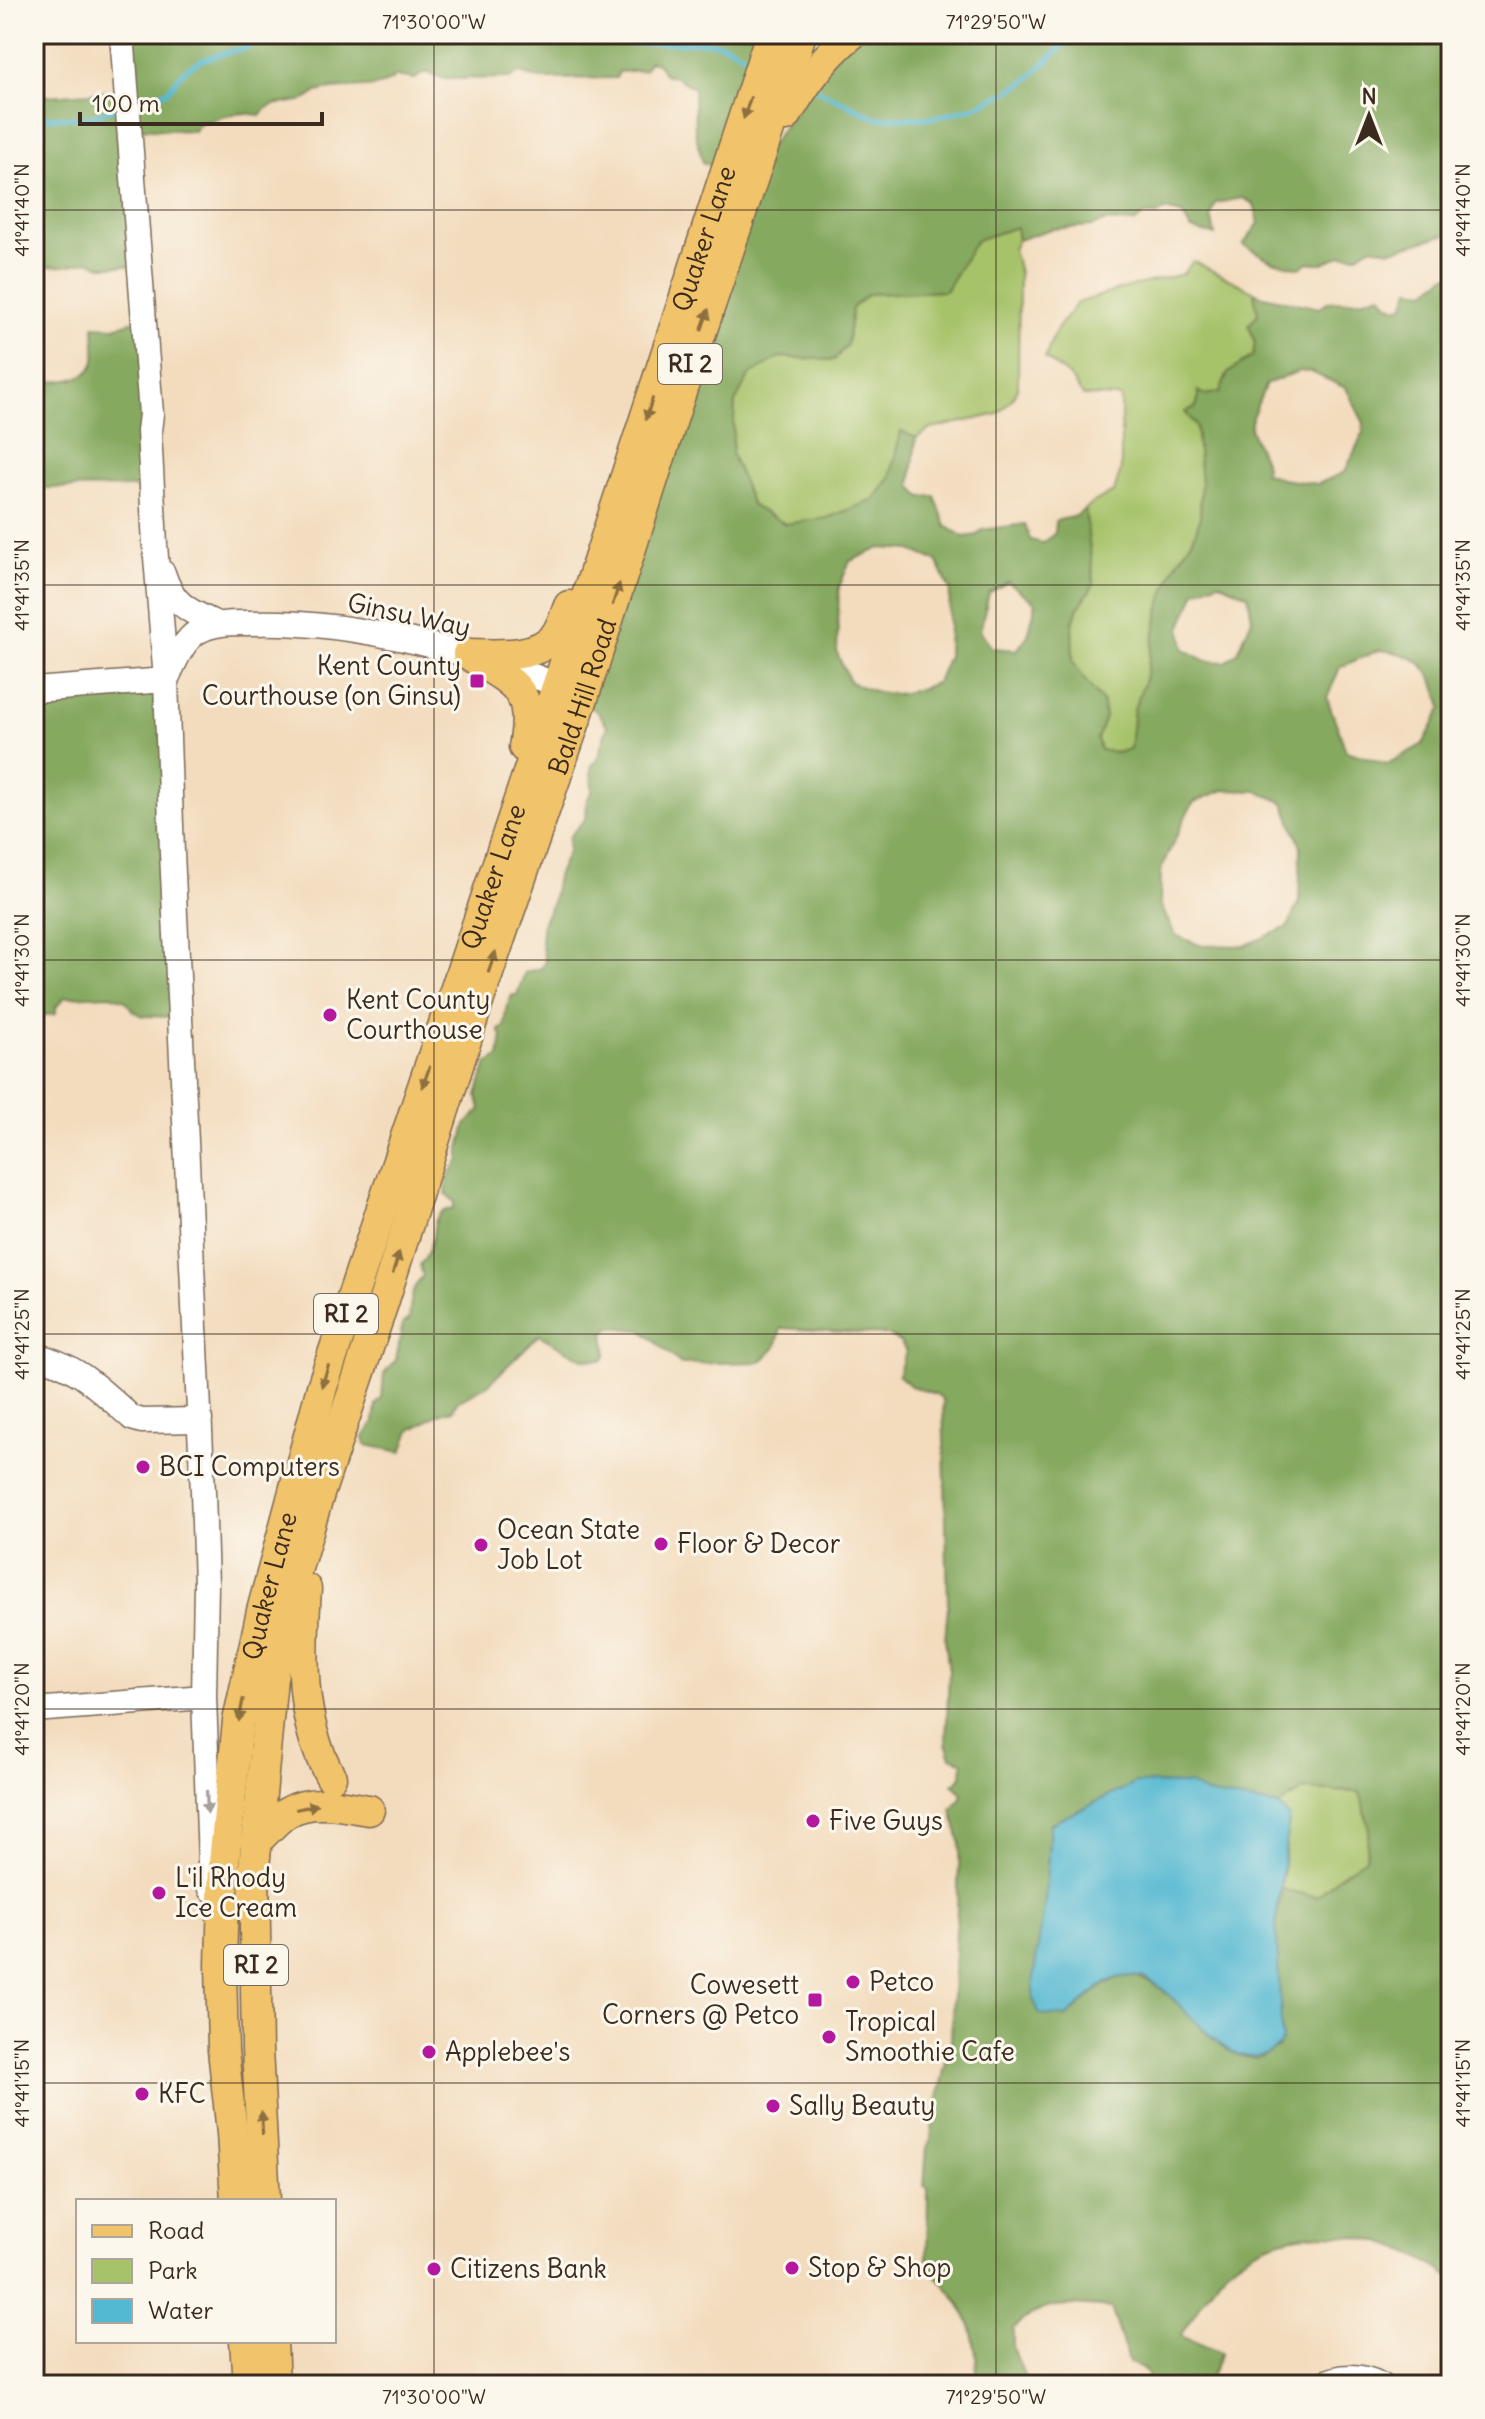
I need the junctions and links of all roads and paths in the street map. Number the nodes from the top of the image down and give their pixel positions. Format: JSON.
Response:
{"nodes":[{"id":1,"x":122,"y":34,"type":"edge"},
{"id":2,"x":771,"y":34,"type":"edge"},
{"id":3,"x":801,"y":34,"type":"edge"},
{"id":4,"x":852,"y":34,"type":"edge"},
{"id":5,"x":749,"y":192,"type":"junction"},
{"id":6,"x":630,"y":465,"type":"junction"},
{"id":7,"x":157,"y":554,"type":"junction"},
{"id":8,"x":217,"y":624,"type":"junction"},
{"id":9,"x":468,"y":654,"type":"junction"},
{"id":10,"x":166,"y":680,"type":"junction"},
{"id":11,"x":34,"y":690,"type":"edge"},
{"id":12,"x":571,"y":690,"type":"junction"},
{"id":13,"x":510,"y":826,"type":"junction"},
{"id":14,"x":34,"y":1355,"type":"edge"},
{"id":15,"x":200,"y":1420,"type":"junction"},
{"id":16,"x":309,"y":1523,"type":"junction"},
{"id":17,"x":204,"y":1697,"type":"junction"},
{"id":18,"x":34,"y":1710,"type":"edge"},
{"id":19,"x":331,"y":1777,"type":"dead end"},
{"id":20,"x":369,"y":1810,"type":"dead end"},
{"id":21,"x":255,"y":1842,"type":"junction"},
{"id":22,"x":221,"y":1964,"type":"junction"},
{"id":23,"x":257,"y":2049,"type":"junction"},
{"id":24,"x":223,"y":2050,"type":"junction"},
{"id":25,"x":236,"y":2199,"type":"edge"},
{"id":26,"x":265,"y":2199,"type":"edge"},
{"id":27,"x":245,"y":2343,"type":"edge"},
{"id":28,"x":272,"y":2343,"type":"edge"},
{"id":29,"x":248,"y":2385,"type":"edge"},
{"id":30,"x":274,"y":2385,"type":"edge"},
{"id":31,"x":1321,"y":2385,"type":"edge"},
{"id":32,"x":1381,"y":2385,"type":"edge"}],
"edges":[{"from":1,"to":7,"type":"street","name":"Quaker Lane"},
{"from":2,"to":6,"type":"main road","name":"Quaker Lane","number":"RI 2","one_way":true},
{"from":3,"to":5,"type":"main road","name":"Bald Hill Road","number":"RI 2"},
{"from":4,"to":5,"type":"main road"},
{"from":12,"to":5,"type":"main road","name":"Bald Hill Road","number":"RI 2","one_way":true},
{"from":6,"to":9,"type":"main road"},
{"from":6,"to":12,"type":"main road","name":"Quaker Lane","number":"RI 2"},
{"from":7,"to":8,"type":"street","name":"Ginsu Way"},
{"from":7,"to":10,"type":"street","name":"Quaker Lane"},
{"from":8,"to":9,"type":"street","name":"Ginsu Way"},
{"from":8,"to":10,"type":"street"},
{"from":9,"to":12,"type":"street","name":"Ginsu Way"},
{"from":9,"to":13,"type":"main road"},
{"from":10,"to":11,"type":"street"},
{"from":10,"to":15,"type":"street","name":"Quaker Lane"},
{"from":12,"to":13,"type":"main road","name":"Quaker Lane","number":"RI 2"},
{"from":16,"to":12,"type":"main road","name":"Bald Hill Road","number":"RI 2","one_way":true},
{"from":13,"to":22,"type":"main road","name":"Quaker Lane","number":"RI 2","one_way":true},
{"from":14,"to":15,"type":"street"},
{"from":15,"to":17,"type":"street","name":"Quaker Lane"},
{"from":16,"to":19,"type":"main road"},
{"from":16,"to":21,"type":"main road","name":"Bald Hill Road","number":"RI 2"},
{"from":17,"to":18,"type":"street"},
{"from":17,"to":22,"type":"street","name":"Quaker Lane","one_way":true},
{"from":21,"to":20,"type":"main road","one_way":true},
{"from":21,"to":23,"type":"main road","number":"RI 2"},
{"from":22,"to":24,"type":"main road","name":"Quaker Lane","number":"RI 2"},
{"from":23,"to":24,"type":"main road"},
{"from":26,"to":23,"type":"main road","number":"RI 2","one_way":true},
{"from":24,"to":25,"type":"main road","name":"Quaker Lane","number":"RI 2"},
{"from":27,"to":29,"type":"main road"},
{"from":28,"to":30,"type":"main road"},
{"from":31,"to":32,"type":"street"}]}
